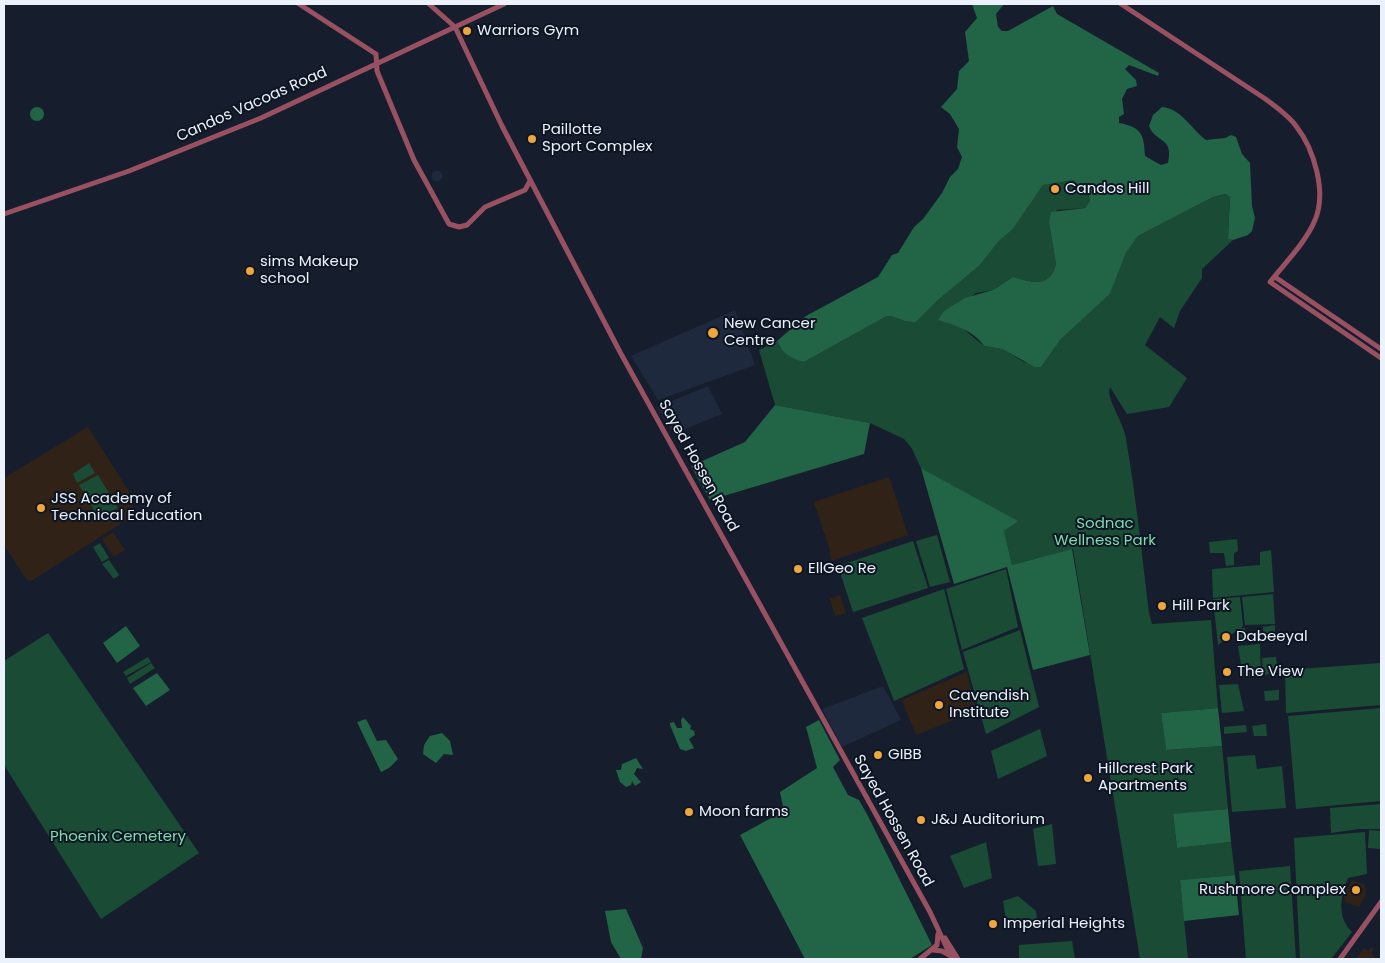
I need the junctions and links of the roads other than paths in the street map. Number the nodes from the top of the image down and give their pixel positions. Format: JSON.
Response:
{"nodes":[{"id":1,"x":299,"y":4,"type":"edge"},
{"id":2,"x":429,"y":4,"type":"edge"},
{"id":3,"x":504,"y":4,"type":"edge"},
{"id":4,"x":1121,"y":4,"type":"edge"},
{"id":5,"x":455,"y":27,"type":"junction"},
{"id":6,"x":377,"y":63,"type":"junction"},
{"id":7,"x":530,"y":181,"type":"junction"},
{"id":8,"x":525,"y":190,"type":"junction"},
{"id":9,"x":538,"y":195,"type":"junction"},
{"id":10,"x":4,"y":214,"type":"edge"},
{"id":11,"x":1275,"y":277,"type":"junction"},
{"id":12,"x":1381,"y":349,"type":"edge"},
{"id":13,"x":1381,"y":358,"type":"edge"},
{"id":14,"x":1381,"y":902,"type":"edge"},
{"id":15,"x":933,"y":918,"type":"junction"},
{"id":16,"x":937,"y":928,"type":"junction"},
{"id":17,"x":933,"y":950,"type":"junction"},
{"id":18,"x":951,"y":958,"type":"edge"},
{"id":19,"x":920,"y":959,"type":"edge"},
{"id":20,"x":958,"y":959,"type":"edge"},
{"id":21,"x":1340,"y":959,"type":"edge"}],
"edges":[{"from":1,"to":6,"type":"main road"},
{"from":2,"to":5,"type":"main road"},
{"from":3,"to":5,"type":"main road","name":"Candos Vacoas Road"},
{"from":4,"to":11,"type":"main road"},
{"from":5,"to":6,"type":"main road","name":"Candos Vacoas Road"},
{"from":5,"to":7,"type":"main road","name":"Sayed Hossen Road"},
{"from":6,"to":8,"type":"main road"},
{"from":6,"to":10,"type":"main road","name":"Candos Vacoas Road"},
{"from":7,"to":8,"type":"main road"},
{"from":7,"to":9,"type":"main road","name":"Sayed Hossen Road"},
{"from":8,"to":9,"type":"main road"},
{"from":9,"to":15,"type":"main road","name":"Sayed Hossen Road"},
{"from":11,"to":12,"type":"main road"},
{"from":11,"to":13,"type":"main road"},
{"from":14,"to":21,"type":"main road"},
{"from":15,"to":16,"type":"main road"},
{"from":15,"to":20,"type":"main road"},
{"from":16,"to":17,"type":"main road"},
{"from":16,"to":18,"type":"main road"},
{"from":17,"to":18,"type":"main road"},
{"from":17,"to":19,"type":"main road"}]}
